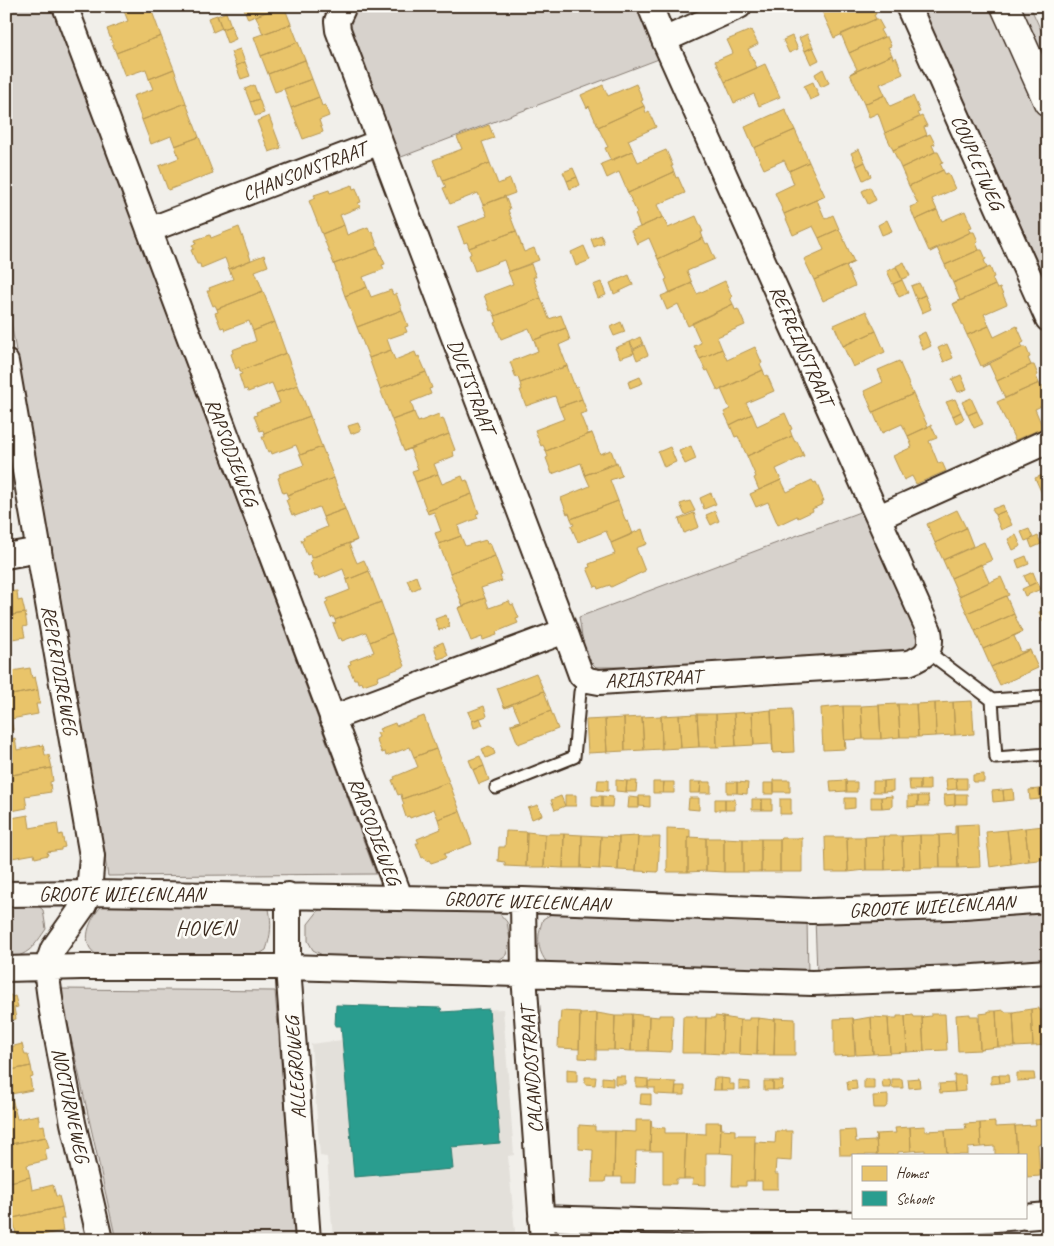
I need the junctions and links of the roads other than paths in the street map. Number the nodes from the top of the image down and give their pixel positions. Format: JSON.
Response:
{"nodes":[{"id":1,"x":65,"y":6,"type":"edge"},
{"id":2,"x":650,"y":6,"type":"edge"},
{"id":3,"x":739,"y":6,"type":"edge"},
{"id":4,"x":908,"y":6,"type":"edge"},
{"id":5,"x":1005,"y":6,"type":"edge"},
{"id":6,"x":339,"y":8,"type":"edge"},
{"id":7,"x":664,"y":40,"type":"junction"},
{"id":8,"x":1048,"y":102,"type":"edge"},
{"id":9,"x":380,"y":142,"type":"junction"},
{"id":10,"x":148,"y":230,"type":"junction"},
{"id":11,"x":1048,"y":319,"type":"edge"},
{"id":12,"x":6,"y":362,"type":"edge"},
{"id":13,"x":1048,"y":441,"type":"edge"},
{"id":14,"x":879,"y":517,"type":"junction"},
{"id":15,"x":39,"y":550,"type":"junction"},
{"id":16,"x":6,"y":556,"type":"edge"},
{"id":17,"x":565,"y":631,"type":"junction"},
{"id":18,"x":928,"y":652,"type":"junction"},
{"id":19,"x":588,"y":680,"type":"junction"},
{"id":20,"x":1048,"y":696,"type":"edge"},
{"id":21,"x":992,"y":700,"type":"junction"},
{"id":22,"x":332,"y":718,"type":"junction"},
{"id":23,"x":1048,"y":754,"type":"edge"},
{"id":24,"x":496,"y":788,"type":"dead end"},
{"id":25,"x":89,"y":892,"type":"junction"},
{"id":26,"x":6,"y":894,"type":"edge"},
{"id":27,"x":288,"y":895,"type":"junction"},
{"id":28,"x":400,"y":897,"type":"junction"},
{"id":29,"x":523,"y":900,"type":"junction"},
{"id":30,"x":1048,"y":900,"type":"edge"},
{"id":31,"x":288,"y":967,"type":"junction"},
{"id":32,"x":6,"y":969,"type":"edge"},
{"id":33,"x":46,"y":969,"type":"junction"},
{"id":34,"x":1048,"y":972,"type":"edge"},
{"id":35,"x":524,"y":974,"type":"junction"},
{"id":36,"x":1048,"y":1215,"type":"edge"},
{"id":37,"x":1026,"y":1217,"type":"edge"},
{"id":38,"x":1010,"y":1218,"type":"edge"},
{"id":39,"x":542,"y":1229,"type":"edge"},
{"id":40,"x":100,"y":1240,"type":"edge"},
{"id":41,"x":308,"y":1240,"type":"edge"}],
"edges":[{"from":1,"to":10,"type":"street","name":"RAPSODIEWEG"},
{"from":2,"to":7,"type":"street"},
{"from":3,"to":7,"type":"street"},
{"from":4,"to":11,"type":"street","name":"COUPLETWEG"},
{"from":5,"to":8,"type":"street"},
{"from":6,"to":9,"type":"street","name":"CHANSONSTRAAT"},
{"from":7,"to":14,"type":"street","name":"REFREINSTRAAT"},
{"from":9,"to":10,"type":"street","name":"CHANSONSTRAAT"},
{"from":9,"to":17,"type":"street","name":"DUETSTRAAT"},
{"from":10,"to":22,"type":"street","name":"RAPSODIEWEG"},
{"from":12,"to":15,"type":"street","name":"REPERTOIREWEG"},
{"from":13,"to":14,"type":"street"},
{"from":14,"to":18,"type":"street","name":"REFREINSTRAAT"},
{"from":15,"to":16,"type":"street"},
{"from":15,"to":25,"type":"street","name":"REPERTOIREWEG"},
{"from":17,"to":19,"type":"street","name":"ARIASTRAAT"},
{"from":17,"to":22,"type":"street"},
{"from":18,"to":19,"type":"street","name":"ARIASTRAAT"},
{"from":18,"to":21,"type":"lane"},
{"from":19,"to":24,"type":"lane"},
{"from":20,"to":21,"type":"lane"},
{"from":21,"to":23,"type":"lane"},
{"from":22,"to":28,"type":"street","name":"RAPSODIEWEG"},
{"from":25,"to":26,"type":"street","name":"GROOTE WIELENLAAN"},
{"from":25,"to":27,"type":"street","name":"GROOTE WIELENLAAN"},
{"from":25,"to":33,"type":"street","name":"REPERTOIREWEG"},
{"from":27,"to":28,"type":"street","name":"GROOTE WIELENLAAN"},
{"from":27,"to":31,"type":"street","name":"ALLEGROWEG"},
{"from":28,"to":29,"type":"street","name":"GROOTE WIELENLAAN"},
{"from":29,"to":30,"type":"street","name":"GROOTE WIELENLAAN"},
{"from":29,"to":35,"type":"street","name":"CALANDOSTRAAT"},
{"from":31,"to":33,"type":"street"},
{"from":31,"to":35,"type":"street"},
{"from":31,"to":41,"type":"street","name":"ALLEGROWEG"},
{"from":32,"to":33,"type":"street"},
{"from":33,"to":40,"type":"street","name":"NOCTURNEWEG"},
{"from":34,"to":35,"type":"street"},
{"from":35,"to":39,"type":"street","name":"CALANDOSTRAAT"},
{"from":36,"to":37,"type":"street"},
{"from":38,"to":39,"type":"street"}]}
